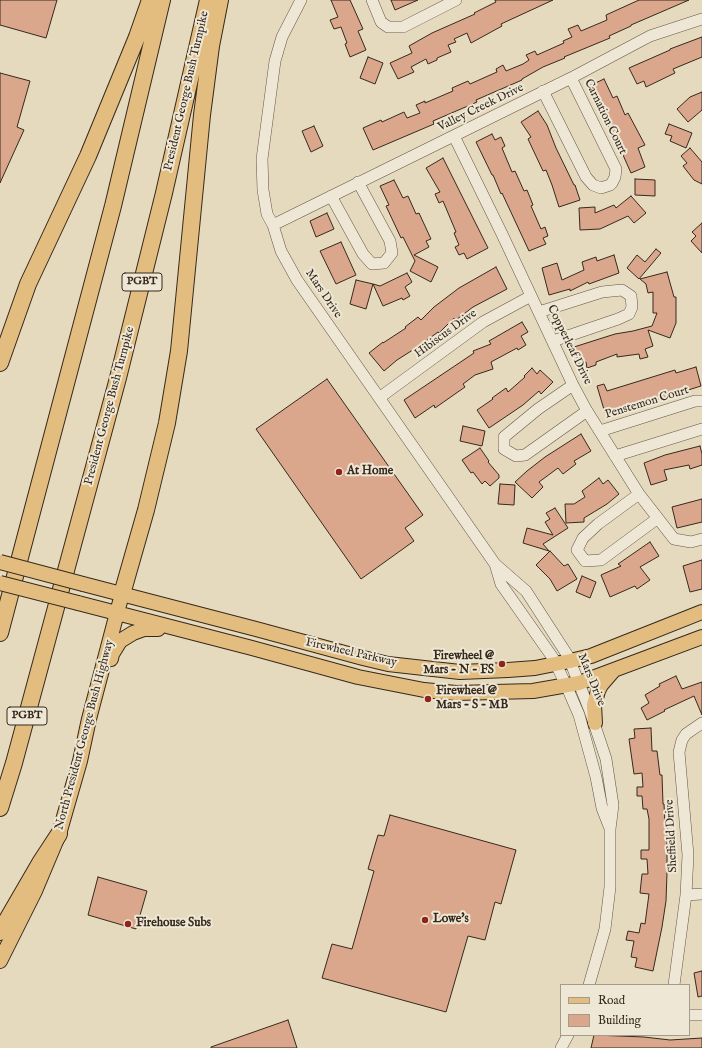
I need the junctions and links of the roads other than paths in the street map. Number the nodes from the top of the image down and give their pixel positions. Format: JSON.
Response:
{"nodes":[{"id":1,"x":150,"y":0,"type":"edge"},
{"id":2,"x":162,"y":0,"type":"edge"},
{"id":3,"x":208,"y":0,"type":"edge"},
{"id":4,"x":220,"y":0,"type":"edge"},
{"id":5,"x":301,"y":0,"type":"edge"},
{"id":6,"x":372,"y":0,"type":"edge"},
{"id":7,"x":456,"y":0,"type":"edge"},
{"id":8,"x":702,"y":19,"type":"edge"},
{"id":9,"x":571,"y":78,"type":"junction"},
{"id":10,"x":543,"y":92,"type":"junction"},
{"id":11,"x":454,"y":136,"type":"junction"},
{"id":12,"x":358,"y":182,"type":"junction"},
{"id":13,"x":331,"y":196,"type":"junction"},
{"id":14,"x":273,"y":225,"type":"junction"},
{"id":15,"x":532,"y":296,"type":"junction"},
{"id":16,"x":539,"y":312,"type":"junction"},
{"id":17,"x":553,"y":341,"type":"junction"},
{"id":18,"x":0,"y":363,"type":"edge"},
{"id":19,"x":573,"y":385,"type":"junction"},
{"id":20,"x":379,"y":398,"type":"junction"},
{"id":21,"x":702,"y":401,"type":"edge"},
{"id":22,"x":587,"y":411,"type":"junction"},
{"id":23,"x":702,"y":429,"type":"edge"},
{"id":24,"x":600,"y":431,"type":"junction"},
{"id":25,"x":615,"y":456,"type":"junction"},
{"id":26,"x":639,"y":494,"type":"junction"},
{"id":27,"x":658,"y":518,"type":"junction"},
{"id":28,"x":702,"y":539,"type":"edge"},
{"id":29,"x":0,"y":562,"type":"edge"},
{"id":30,"x":495,"y":564,"type":"junction"},
{"id":31,"x":0,"y":583,"type":"edge"},
{"id":32,"x":122,"y":594,"type":"junction"},
{"id":33,"x":702,"y":612,"type":"edge"},
{"id":34,"x":117,"y":614,"type":"junction"},
{"id":35,"x":178,"y":629,"type":"junction"},
{"id":36,"x":0,"y":633,"type":"edge"},
{"id":37,"x":702,"y":637,"type":"edge"},
{"id":38,"x":570,"y":661,"type":"junction"},
{"id":39,"x":388,"y":664,"type":"junction"},
{"id":40,"x":556,"y":664,"type":"junction"},
{"id":41,"x":616,"y":668,"type":"junction"},
{"id":42,"x":382,"y":682,"type":"junction"},
{"id":43,"x":573,"y":684,"type":"junction"},
{"id":44,"x":89,"y":719,"type":"junction"},
{"id":45,"x":594,"y":723,"type":"junction"},
{"id":46,"x":702,"y":723,"type":"edge"},
{"id":47,"x":0,"y":808,"type":"edge"},
{"id":48,"x":610,"y":829,"type":"junction"},
{"id":49,"x":59,"y":834,"type":"junction"},
{"id":50,"x":702,"y":894,"type":"edge"},
{"id":51,"x":686,"y":895,"type":"junction"},
{"id":52,"x":0,"y":932,"type":"edge"},
{"id":53,"x":0,"y":961,"type":"edge"},
{"id":54,"x":589,"y":984,"type":"edge"},
{"id":55,"x":674,"y":984,"type":"edge"},
{"id":56,"x":702,"y":1014,"type":"edge"},
{"id":57,"x":690,"y":1015,"type":"edge"},
{"id":58,"x":567,"y":1036,"type":"edge"},
{"id":59,"x":561,"y":1048,"type":"edge"}],
"edges":[{"from":1,"to":18,"type":"highway"},
{"from":2,"to":36,"type":"highway"},
{"from":3,"to":47,"type":"highway","name":"President George Bush Turnpike","number":"PGBT"},
{"from":4,"to":32,"type":"highway"},
{"from":5,"to":14,"type":"street","name":"Mars Drive"},
{"from":6,"to":7,"type":"street"},
{"from":8,"to":9,"type":"street","name":"Valley Creek Drive"},
{"from":9,"to":10,"type":"street","name":"Valley Creek Drive"},
{"from":9,"to":10,"type":"street","name":"Carnation Court"},
{"from":10,"to":11,"type":"street","name":"Valley Creek Drive"},
{"from":11,"to":12,"type":"street","name":"Valley Creek Drive"},
{"from":11,"to":15,"type":"street","name":"Copperleaf Drive"},
{"from":12,"to":13,"type":"street","name":"Valley Creek Drive"},
{"from":12,"to":13,"type":"street"},
{"from":13,"to":14,"type":"street","name":"Valley Creek Drive"},
{"from":14,"to":20,"type":"street","name":"Mars Drive"},
{"from":15,"to":16,"type":"street","name":"Copperleaf Drive"},
{"from":15,"to":20,"type":"street","name":"Hibiscus Drive"},
{"from":16,"to":17,"type":"street","name":"Copperleaf Drive"},
{"from":16,"to":17,"type":"street"},
{"from":17,"to":19,"type":"street","name":"Copperleaf Drive"},
{"from":19,"to":22,"type":"street","name":"Copperleaf Drive"},
{"from":19,"to":22,"type":"street"},
{"from":20,"to":30,"type":"street","name":"Mars Drive"},
{"from":21,"to":24,"type":"street","name":"Penstemon Court"},
{"from":22,"to":24,"type":"street","name":"Copperleaf Drive"},
{"from":23,"to":25,"type":"street"},
{"from":24,"to":25,"type":"street","name":"Copperleaf Drive"},
{"from":25,"to":26,"type":"street","name":"Copperleaf Drive"},
{"from":26,"to":27,"type":"street","name":"Copperleaf Drive"},
{"from":26,"to":27,"type":"street"},
{"from":27,"to":28,"type":"street","name":"Copperleaf Drive"},
{"from":29,"to":32,"type":"main road","name":"Firewheel Parkway","bridge":true},
{"from":30,"to":38,"type":"street","name":"Mars Drive"},
{"from":30,"to":40,"type":"street","name":"Mars Drive"},
{"from":31,"to":34,"type":"main road","name":"Firewheel Parkway","bridge":true},
{"from":32,"to":34,"type":"main road","name":"North President George Bush Highway"},
{"from":32,"to":39,"type":"main road","name":"Firewheel Parkway"},
{"from":33,"to":38,"type":"main road","name":"Firewheel Parkway"},
{"from":34,"to":35,"type":"main road","name":"Firewheel Parkway"},
{"from":34,"to":44,"type":"main road","name":"North President George Bush Highway"},
{"from":35,"to":42,"type":"main road","name":"Firewheel Parkway"},
{"from":35,"to":44,"type":"main road"},
{"from":37,"to":41,"type":"main road","name":"Firewheel Parkway"},
{"from":38,"to":40,"type":"main road","name":"Firewheel Parkway"},
{"from":38,"to":43,"type":"street","name":"Mars Drive"},
{"from":39,"to":40,"type":"main road","name":"Firewheel Parkway"},
{"from":39,"to":42,"type":"main road"},
{"from":40,"to":43,"type":"street","name":"Mars Drive"},
{"from":41,"to":43,"type":"main road","name":"Firewheel Parkway"},
{"from":41,"to":45,"type":"main road"},
{"from":42,"to":43,"type":"main road","name":"Firewheel Parkway"},
{"from":43,"to":45,"type":"street","name":"Mars Drive"},
{"from":43,"to":48,"type":"street","name":"Mars Drive"},
{"from":44,"to":49,"type":"main road","name":"North President George Bush Highway"},
{"from":45,"to":48,"type":"street","name":"Mars Drive"},
{"from":46,"to":51,"type":"street","name":"Sheffield Drive"},
{"from":48,"to":54,"type":"street","name":"Mars Drive"},
{"from":49,"to":52,"type":"highway"},
{"from":49,"to":53,"type":"main road","name":"North President George Bush Highway"},
{"from":50,"to":51,"type":"street"},
{"from":51,"to":55,"type":"street","name":"Sheffield Drive"},
{"from":56,"to":57,"type":"street"},
{"from":58,"to":59,"type":"street"}]}
